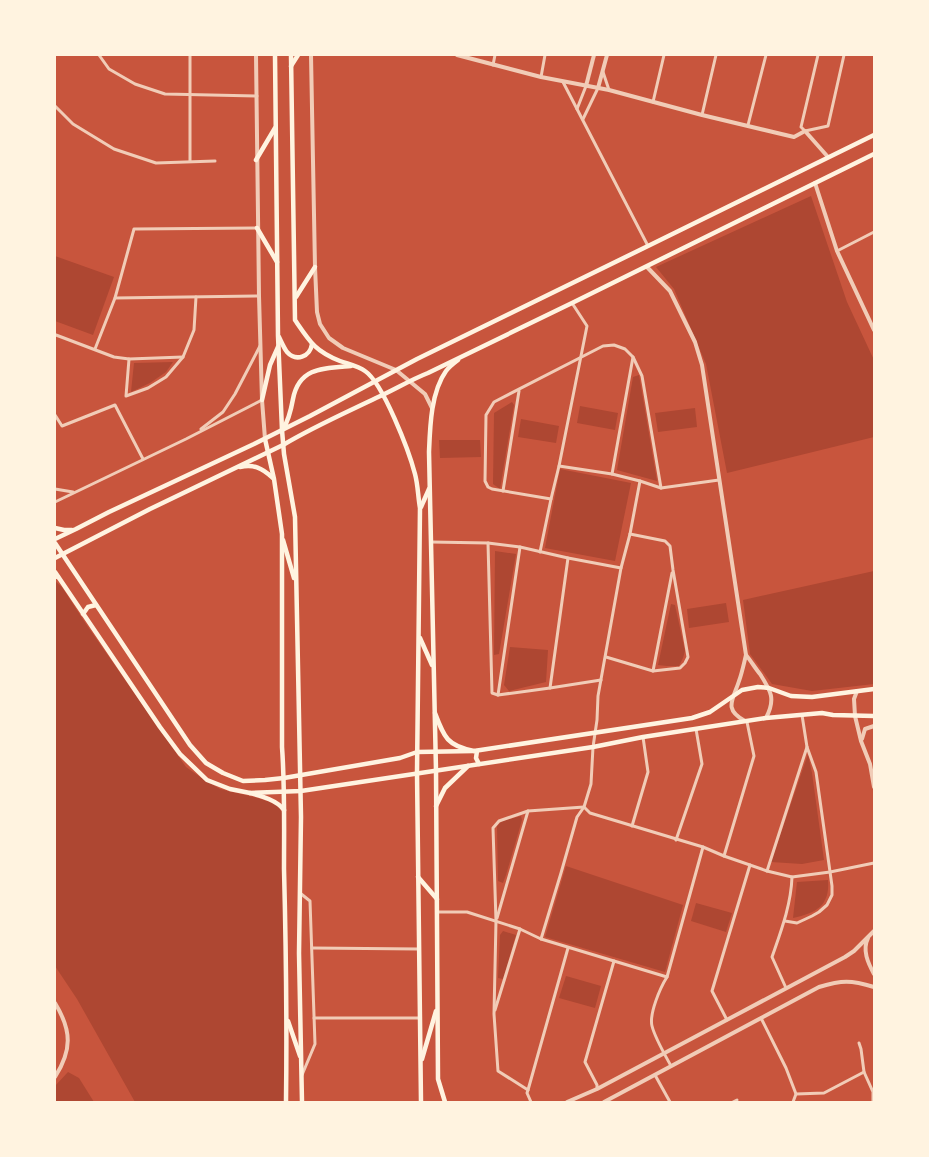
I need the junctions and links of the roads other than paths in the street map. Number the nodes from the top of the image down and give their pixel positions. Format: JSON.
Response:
{"nodes":[{"id":1,"x":99,"y":55,"type":"edge"},
{"id":2,"x":190,"y":55,"type":"edge"},
{"id":3,"x":256,"y":55,"type":"edge"},
{"id":4,"x":274,"y":55,"type":"edge"},
{"id":5,"x":290,"y":55,"type":"edge"},
{"id":6,"x":298,"y":55,"type":"edge"},
{"id":7,"x":310,"y":55,"type":"edge"},
{"id":8,"x":457,"y":55,"type":"edge"},
{"id":9,"x":495,"y":55,"type":"edge"},
{"id":10,"x":545,"y":55,"type":"edge"},
{"id":11,"x":594,"y":55,"type":"edge"},
{"id":12,"x":607,"y":55,"type":"edge"},
{"id":13,"x":664,"y":55,"type":"edge"},
{"id":14,"x":716,"y":55,"type":"edge"},
{"id":15,"x":766,"y":55,"type":"edge"},
{"id":16,"x":818,"y":55,"type":"edge"},
{"id":17,"x":844,"y":55,"type":"edge"},
{"id":18,"x":493,"y":65,"type":"junction"},
{"id":19,"x":291,"y":67,"type":"junction"},
{"id":20,"x":602,"y":71,"type":"junction"},
{"id":21,"x":541,"y":77,"type":"junction"},
{"id":22,"x":563,"y":82,"type":"junction"},
{"id":23,"x":586,"y":86,"type":"junction"},
{"id":24,"x":598,"y":88,"type":"junction"},
{"id":25,"x":609,"y":90,"type":"junction"},
{"id":26,"x":191,"y":94,"type":"junction"},
{"id":27,"x":257,"y":96,"type":"junction"},
{"id":28,"x":653,"y":102,"type":"junction"},
{"id":29,"x":55,"y":106,"type":"edge"},
{"id":30,"x":577,"y":110,"type":"junction"},
{"id":31,"x":702,"y":114,"type":"junction"},
{"id":32,"x":582,"y":120,"type":"junction"},
{"id":33,"x":748,"y":125,"type":"junction"},
{"id":34,"x":276,"y":126,"type":"junction"},
{"id":35,"x":805,"y":131,"type":"junction"},
{"id":36,"x":874,"y":135,"type":"edge"},
{"id":37,"x":874,"y":154,"type":"edge"},
{"id":38,"x":828,"y":157,"type":"junction"},
{"id":39,"x":256,"y":160,"type":"junction"},
{"id":40,"x":190,"y":161,"type":"junction"},
{"id":41,"x":215,"y":161,"type":"dead end"},
{"id":42,"x":815,"y":183,"type":"junction"},
{"id":43,"x":257,"y":228,"type":"junction"},
{"id":44,"x":874,"y":232,"type":"edge"},
{"id":45,"x":648,"y":246,"type":"junction"},
{"id":46,"x":837,"y":250,"type":"junction"},
{"id":47,"x":278,"y":263,"type":"junction"},
{"id":48,"x":315,"y":267,"type":"junction"},
{"id":49,"x":647,"y":267,"type":"junction"},
{"id":50,"x":259,"y":296,"type":"junction"},
{"id":51,"x":196,"y":297,"type":"junction"},
{"id":52,"x":115,"y":298,"type":"junction"},
{"id":53,"x":295,"y":298,"type":"junction"},
{"id":54,"x":572,"y":303,"type":"junction"},
{"id":55,"x":874,"y":330,"type":"edge"},
{"id":56,"x":55,"y":335,"type":"edge"},
{"id":57,"x":278,"y":336,"type":"junction"},
{"id":58,"x":312,"y":344,"type":"junction"},
{"id":59,"x":261,"y":346,"type":"junction"},
{"id":60,"x":278,"y":346,"type":"junction"},
{"id":61,"x":95,"y":349,"type":"junction"},
{"id":62,"x":460,"y":357,"type":"junction"},
{"id":63,"x":633,"y":357,"type":"junction"},
{"id":64,"x":183,"y":358,"type":"junction"},
{"id":65,"x":581,"y":358,"type":"junction"},
{"id":66,"x":129,"y":359,"type":"junction"},
{"id":67,"x":353,"y":366,"type":"junction"},
{"id":68,"x":396,"y":370,"type":"junction"},
{"id":69,"x":409,"y":380,"type":"junction"},
{"id":70,"x":375,"y":381,"type":"junction"},
{"id":71,"x":520,"y":390,"type":"junction"},
{"id":72,"x":383,"y":395,"type":"junction"},
{"id":73,"x":262,"y":400,"type":"junction"},
{"id":74,"x":432,"y":408,"type":"junction"},
{"id":75,"x":55,"y":415,"type":"edge"},
{"id":76,"x":282,"y":430,"type":"junction"},
{"id":77,"x":186,"y":439,"type":"junction"},
{"id":78,"x":265,"y":439,"type":"junction"},
{"id":79,"x":283,"y":445,"type":"junction"},
{"id":80,"x":268,"y":452,"type":"junction"},
{"id":81,"x":143,"y":459,"type":"junction"},
{"id":82,"x":559,"y":466,"type":"junction"},
{"id":83,"x":234,"y":468,"type":"junction"},
{"id":84,"x":612,"y":474,"type":"junction"},
{"id":85,"x":274,"y":479,"type":"junction"},
{"id":86,"x":719,"y":480,"type":"junction"},
{"id":87,"x":640,"y":481,"type":"junction"},
{"id":88,"x":430,"y":487,"type":"junction"},
{"id":89,"x":661,"y":488,"type":"junction"},
{"id":90,"x":55,"y":489,"type":"edge"},
{"id":91,"x":503,"y":491,"type":"junction"},
{"id":92,"x":74,"y":492,"type":"junction"},
{"id":93,"x":551,"y":499,"type":"junction"},
{"id":94,"x":55,"y":502,"type":"edge"},
{"id":95,"x":420,"y":508,"type":"junction"},
{"id":96,"x":55,"y":528,"type":"edge"},
{"id":97,"x":76,"y":530,"type":"junction"},
{"id":98,"x":282,"y":534,"type":"junction"},
{"id":99,"x":630,"y":534,"type":"junction"},
{"id":100,"x":55,"y":539,"type":"edge"},
{"id":101,"x":431,"y":542,"type":"junction"},
{"id":102,"x":55,"y":543,"type":"edge"},
{"id":103,"x":488,"y":543,"type":"junction"},
{"id":104,"x":520,"y":547,"type":"junction"},
{"id":105,"x":540,"y":552,"type":"junction"},
{"id":106,"x":62,"y":554,"type":"junction"},
{"id":107,"x":55,"y":558,"type":"edge"},
{"id":108,"x":568,"y":558,"type":"junction"},
{"id":109,"x":621,"y":568,"type":"junction"},
{"id":110,"x":673,"y":570,"type":"junction"},
{"id":111,"x":56,"y":575,"type":"edge"},
{"id":112,"x":296,"y":584,"type":"junction"},
{"id":113,"x":96,"y":605,"type":"junction"},
{"id":114,"x":83,"y":614,"type":"junction"},
{"id":115,"x":419,"y":634,"type":"junction"},
{"id":116,"x":746,"y":655,"type":"junction"},
{"id":117,"x":606,"y":657,"type":"junction"},
{"id":118,"x":433,"y":669,"type":"junction"},
{"id":119,"x":653,"y":671,"type":"junction"},
{"id":120,"x":601,"y":680,"type":"junction"},
{"id":121,"x":550,"y":688,"type":"junction"},
{"id":122,"x":769,"y":688,"type":"junction"},
{"id":123,"x":874,"y":688,"type":"edge"},
{"id":124,"x":856,"y":691,"type":"junction"},
{"id":125,"x":498,"y":695,"type":"junction"},
{"id":126,"x":732,"y":697,"type":"junction"},
{"id":127,"x":434,"y":710,"type":"junction"},
{"id":128,"x":802,"y":715,"type":"junction"},
{"id":129,"x":855,"y":716,"type":"junction"},
{"id":130,"x":874,"y":716,"type":"edge"},
{"id":131,"x":766,"y":718,"type":"junction"},
{"id":132,"x":747,"y":722,"type":"junction"},
{"id":133,"x":874,"y":726,"type":"edge"},
{"id":134,"x":696,"y":730,"type":"junction"},
{"id":135,"x":595,"y":733,"type":"junction"},
{"id":136,"x":643,"y":737,"type":"junction"},
{"id":137,"x":861,"y":741,"type":"junction"},
{"id":138,"x":593,"y":747,"type":"junction"},
{"id":139,"x":807,"y":747,"type":"junction"},
{"id":140,"x":476,"y":751,"type":"junction"},
{"id":141,"x":417,"y":752,"type":"junction"},
{"id":142,"x":435,"y":752,"type":"junction"},
{"id":143,"x":479,"y":764,"type":"junction"},
{"id":144,"x":468,"y":766,"type":"junction"},
{"id":145,"x":436,"y":770,"type":"junction"},
{"id":146,"x":417,"y":773,"type":"junction"},
{"id":147,"x":301,"y":775,"type":"junction"},
{"id":148,"x":233,"y":777,"type":"junction"},
{"id":149,"x":284,"y":778,"type":"junction"},
{"id":150,"x":874,"y":787,"type":"edge"},
{"id":151,"x":230,"y":789,"type":"junction"},
{"id":152,"x":301,"y":791,"type":"junction"},
{"id":153,"x":284,"y":792,"type":"junction"},
{"id":154,"x":250,"y":793,"type":"junction"},
{"id":155,"x":584,"y":807,"type":"junction"},
{"id":156,"x":436,"y":808,"type":"junction"},
{"id":157,"x":284,"y":811,"type":"junction"},
{"id":158,"x":528,"y":811,"type":"junction"},
{"id":159,"x":632,"y":826,"type":"junction"},
{"id":160,"x":676,"y":840,"type":"junction"},
{"id":161,"x":703,"y":848,"type":"junction"},
{"id":162,"x":724,"y":856,"type":"junction"},
{"id":163,"x":874,"y":864,"type":"edge"},
{"id":164,"x":750,"y":865,"type":"junction"},
{"id":165,"x":766,"y":871,"type":"junction"},
{"id":166,"x":830,"y":872,"type":"junction"},
{"id":167,"x":418,"y":877,"type":"junction"},
{"id":168,"x":792,"y":877,"type":"junction"},
{"id":169,"x":300,"y":893,"type":"junction"},
{"id":170,"x":437,"y":898,"type":"junction"},
{"id":171,"x":437,"y":912,"type":"junction"},
{"id":172,"x":496,"y":921,"type":"junction"},
{"id":173,"x":785,"y":921,"type":"junction"},
{"id":174,"x":520,"y":929,"type":"junction"},
{"id":175,"x":873,"y":931,"type":"edge"},
{"id":176,"x":541,"y":939,"type":"junction"},
{"id":177,"x":312,"y":948,"type":"junction"},
{"id":178,"x":568,"y":948,"type":"junction"},
{"id":179,"x":419,"y":950,"type":"junction"},
{"id":180,"x":614,"y":961,"type":"junction"},
{"id":181,"x":874,"y":974,"type":"edge"},
{"id":182,"x":667,"y":977,"type":"junction"},
{"id":183,"x":874,"y":987,"type":"edge"},
{"id":184,"x":786,"y":988,"type":"junction"},
{"id":185,"x":55,"y":1003,"type":"edge"},
{"id":186,"x":438,"y":1004,"type":"junction"},
{"id":187,"x":494,"y":1014,"type":"junction"},
{"id":188,"x":287,"y":1018,"type":"junction"},
{"id":189,"x":314,"y":1018,"type":"junction"},
{"id":190,"x":420,"y":1018,"type":"junction"},
{"id":191,"x":761,"y":1018,"type":"junction"},
{"id":192,"x":728,"y":1020,"type":"junction"},
{"id":193,"x":859,"y":1043,"type":"dead end"},
{"id":194,"x":664,"y":1054,"type":"junction"},
{"id":195,"x":302,"y":1060,"type":"junction"},
{"id":196,"x":420,"y":1065,"type":"junction"},
{"id":197,"x":671,"y":1066,"type":"junction"},
{"id":198,"x":864,"y":1072,"type":"junction"},
{"id":199,"x":302,"y":1075,"type":"junction"},
{"id":200,"x":655,"y":1075,"type":"junction"},
{"id":201,"x":55,"y":1077,"type":"edge"},
{"id":202,"x":597,"y":1089,"type":"junction"},
{"id":203,"x":528,"y":1090,"type":"junction"},
{"id":204,"x":796,"y":1094,"type":"junction"},
{"id":205,"x":444,"y":1100,"type":"edge"},
{"id":206,"x":611,"y":1100,"type":"edge"},
{"id":207,"x":286,"y":1102,"type":"edge"},
{"id":208,"x":302,"y":1102,"type":"edge"},
{"id":209,"x":420,"y":1102,"type":"edge"},
{"id":210,"x":449,"y":1102,"type":"edge"},
{"id":211,"x":531,"y":1102,"type":"edge"},
{"id":212,"x":567,"y":1102,"type":"edge"},
{"id":213,"x":604,"y":1102,"type":"edge"},
{"id":214,"x":670,"y":1102,"type":"edge"},
{"id":215,"x":793,"y":1102,"type":"edge"},
{"id":216,"x":873,"y":1102,"type":"edge"}],
"edges":[{"from":1,"to":26,"type":"street"},
{"from":2,"to":26,"type":"street"},
{"from":3,"to":27,"type":"street"},
{"from":4,"to":34,"type":"main road"},
{"from":5,"to":19,"type":"main road"},
{"from":6,"to":19,"type":"main road"},
{"from":7,"to":48,"type":"street"},
{"from":8,"to":18,"type":"street"},
{"from":9,"to":18,"type":"street"},
{"from":10,"to":21,"type":"street"},
{"from":11,"to":23,"type":"street"},
{"from":12,"to":20,"type":"street"},
{"from":13,"to":28,"type":"street"},
{"from":14,"to":31,"type":"street"},
{"from":15,"to":33,"type":"street"},
{"from":16,"to":35,"type":"street"},
{"from":17,"to":35,"type":"street"},
{"from":18,"to":21,"type":"street"},
{"from":19,"to":53,"type":"main road"},
{"from":20,"to":24,"type":"street"},
{"from":20,"to":25,"type":"street"},
{"from":21,"to":22,"type":"street"},
{"from":22,"to":23,"type":"street"},
{"from":22,"to":30,"type":"street"},
{"from":23,"to":24,"type":"street"},
{"from":23,"to":30,"type":"street"},
{"from":24,"to":25,"type":"street"},
{"from":24,"to":32,"type":"street"},
{"from":25,"to":28,"type":"street"},
{"from":26,"to":27,"type":"street"},
{"from":26,"to":40,"type":"street"},
{"from":27,"to":39,"type":"street"},
{"from":28,"to":31,"type":"street"},
{"from":29,"to":40,"type":"street"},
{"from":30,"to":32,"type":"street"},
{"from":31,"to":33,"type":"street"},
{"from":32,"to":45,"type":"street"},
{"from":33,"to":35,"type":"street"},
{"from":34,"to":39,"type":"main road"},
{"from":34,"to":47,"type":"main road"},
{"from":35,"to":38,"type":"street"},
{"from":36,"to":38,"type":"main road"},
{"from":37,"to":42,"type":"main road"},
{"from":38,"to":45,"type":"main road"},
{"from":39,"to":43,"type":"street"},
{"from":40,"to":41,"type":"street"},
{"from":42,"to":46,"type":"street"},
{"from":42,"to":49,"type":"main road"},
{"from":43,"to":47,"type":"main road"},
{"from":43,"to":50,"type":"street"},
{"from":43,"to":52,"type":"street"},
{"from":44,"to":46,"type":"street"},
{"from":45,"to":68,"type":"main road"},
{"from":46,"to":55,"type":"street"},
{"from":47,"to":57,"type":"main road"},
{"from":48,"to":53,"type":"main road"},
{"from":48,"to":68,"type":"street"},
{"from":49,"to":54,"type":"main road"},
{"from":49,"to":86,"type":"street"},
{"from":50,"to":51,"type":"street"},
{"from":50,"to":59,"type":"street"},
{"from":51,"to":52,"type":"street"},
{"from":51,"to":64,"type":"street"},
{"from":52,"to":61,"type":"street"},
{"from":53,"to":58,"type":"main road"},
{"from":54,"to":62,"type":"main road"},
{"from":54,"to":65,"type":"street"},
{"from":56,"to":61,"type":"street"},
{"from":57,"to":58,"type":"main road"},
{"from":57,"to":60,"type":"main road"},
{"from":58,"to":67,"type":"main road"},
{"from":59,"to":73,"type":"street"},
{"from":59,"to":77,"type":"street"},
{"from":60,"to":73,"type":"main road"},
{"from":60,"to":76,"type":"main road"},
{"from":61,"to":66,"type":"street"},
{"from":62,"to":69,"type":"main road"},
{"from":62,"to":74,"type":"main road"},
{"from":63,"to":65,"type":"street"},
{"from":63,"to":84,"type":"street"},
{"from":63,"to":89,"type":"street"},
{"from":64,"to":66,"type":"street"},
{"from":64,"to":66,"type":"street"},
{"from":65,"to":71,"type":"street"},
{"from":65,"to":82,"type":"street"},
{"from":67,"to":70,"type":"main road"},
{"from":67,"to":76,"type":"main road"},
{"from":68,"to":69,"type":"street"},
{"from":68,"to":70,"type":"main road"},
{"from":69,"to":72,"type":"main road"},
{"from":69,"to":74,"type":"street"},
{"from":70,"to":72,"type":"main road"},
{"from":70,"to":76,"type":"main road"},
{"from":71,"to":91,"type":"street"},
{"from":71,"to":91,"type":"street"},
{"from":72,"to":79,"type":"main road"},
{"from":72,"to":95,"type":"main road"},
{"from":73,"to":77,"type":"street"},
{"from":73,"to":78,"type":"street"},
{"from":74,"to":88,"type":"main road"},
{"from":75,"to":81,"type":"street"},
{"from":76,"to":78,"type":"main road"},
{"from":76,"to":79,"type":"main road"},
{"from":77,"to":81,"type":"street"},
{"from":78,"to":80,"type":"main road"},
{"from":78,"to":97,"type":"main road"},
{"from":79,"to":80,"type":"main road"},
{"from":79,"to":112,"type":"main road"},
{"from":80,"to":83,"type":"main road"},
{"from":80,"to":85,"type":"main road"},
{"from":81,"to":92,"type":"street"},
{"from":82,"to":84,"type":"street"},
{"from":82,"to":93,"type":"street"},
{"from":83,"to":85,"type":"main road"},
{"from":83,"to":106,"type":"main road"},
{"from":84,"to":87,"type":"street"},
{"from":85,"to":98,"type":"main road"},
{"from":86,"to":89,"type":"street"},
{"from":86,"to":116,"type":"street"},
{"from":87,"to":89,"type":"street"},
{"from":87,"to":99,"type":"street"},
{"from":88,"to":95,"type":"main road"},
{"from":88,"to":101,"type":"main road"},
{"from":90,"to":92,"type":"street"},
{"from":91,"to":93,"type":"street"},
{"from":92,"to":94,"type":"street"},
{"from":93,"to":105,"type":"street"},
{"from":95,"to":115,"type":"main road"},
{"from":96,"to":97,"type":"main road"},
{"from":97,"to":100,"type":"main road"},
{"from":98,"to":112,"type":"main road"},
{"from":98,"to":149,"type":"main road"},
{"from":99,"to":109,"type":"street"},
{"from":99,"to":110,"type":"street"},
{"from":101,"to":103,"type":"street"},
{"from":101,"to":118,"type":"main road"},
{"from":102,"to":106,"type":"main road"},
{"from":103,"to":104,"type":"street"},
{"from":103,"to":125,"type":"street"},
{"from":104,"to":105,"type":"street"},
{"from":104,"to":125,"type":"street"},
{"from":105,"to":108,"type":"street"},
{"from":106,"to":107,"type":"main road"},
{"from":106,"to":113,"type":"main road"},
{"from":108,"to":109,"type":"street"},
{"from":108,"to":121,"type":"street"},
{"from":109,"to":117,"type":"street"},
{"from":110,"to":119,"type":"street"},
{"from":110,"to":119,"type":"street"},
{"from":111,"to":114,"type":"main road"},
{"from":112,"to":147,"type":"main road"},
{"from":113,"to":114,"type":"main road"},
{"from":113,"to":148,"type":"main road"},
{"from":114,"to":151,"type":"main road"},
{"from":115,"to":118,"type":"main road"},
{"from":115,"to":141,"type":"main road"},
{"from":116,"to":122,"type":"street"},
{"from":116,"to":126,"type":"street"},
{"from":117,"to":119,"type":"street"},
{"from":117,"to":120,"type":"street"},
{"from":118,"to":127,"type":"main road"},
{"from":120,"to":121,"type":"street"},
{"from":120,"to":135,"type":"street"},
{"from":121,"to":125,"type":"street"},
{"from":122,"to":124,"type":"main road"},
{"from":122,"to":126,"type":"main road"},
{"from":122,"to":131,"type":"street"},
{"from":123,"to":124,"type":"main road"},
{"from":124,"to":129,"type":"street"},
{"from":126,"to":132,"type":"street"},
{"from":126,"to":135,"type":"main road"},
{"from":127,"to":140,"type":"main road"},
{"from":127,"to":142,"type":"main road"},
{"from":128,"to":129,"type":"main road"},
{"from":128,"to":131,"type":"main road"},
{"from":128,"to":139,"type":"street"},
{"from":129,"to":130,"type":"main road"},
{"from":129,"to":137,"type":"street"},
{"from":131,"to":132,"type":"main road"},
{"from":132,"to":134,"type":"main road"},
{"from":132,"to":162,"type":"street"},
{"from":133,"to":137,"type":"street"},
{"from":134,"to":136,"type":"main road"},
{"from":134,"to":160,"type":"street"},
{"from":135,"to":138,"type":"street"},
{"from":135,"to":140,"type":"main road"},
{"from":136,"to":138,"type":"main road"},
{"from":136,"to":159,"type":"street"},
{"from":137,"to":150,"type":"street"},
{"from":138,"to":143,"type":"main road"},
{"from":138,"to":155,"type":"street"},
{"from":139,"to":165,"type":"street"},
{"from":139,"to":166,"type":"street"},
{"from":140,"to":142,"type":"main road"},
{"from":140,"to":143,"type":"main road"},
{"from":141,"to":142,"type":"main road"},
{"from":141,"to":146,"type":"main road"},
{"from":141,"to":147,"type":"main road"},
{"from":142,"to":145,"type":"main road"},
{"from":143,"to":144,"type":"main road"},
{"from":144,"to":145,"type":"main road"},
{"from":144,"to":156,"type":"main road"},
{"from":145,"to":146,"type":"main road"},
{"from":145,"to":156,"type":"main road"},
{"from":146,"to":152,"type":"main road"},
{"from":146,"to":167,"type":"main road"},
{"from":147,"to":149,"type":"main road"},
{"from":147,"to":152,"type":"main road"},
{"from":148,"to":149,"type":"main road"},
{"from":148,"to":151,"type":"main road"},
{"from":149,"to":153,"type":"main road"},
{"from":151,"to":154,"type":"main road"},
{"from":152,"to":153,"type":"main road"},
{"from":152,"to":169,"type":"main road"},
{"from":153,"to":154,"type":"main road"},
{"from":153,"to":157,"type":"main road"},
{"from":154,"to":157,"type":"main road"},
{"from":155,"to":158,"type":"street"},
{"from":155,"to":159,"type":"street"},
{"from":155,"to":176,"type":"street"},
{"from":156,"to":170,"type":"main road"},
{"from":157,"to":188,"type":"main road"},
{"from":158,"to":172,"type":"street"},
{"from":158,"to":172,"type":"street"},
{"from":159,"to":160,"type":"street"},
{"from":160,"to":161,"type":"street"},
{"from":161,"to":162,"type":"street"},
{"from":161,"to":182,"type":"street"},
{"from":162,"to":164,"type":"street"},
{"from":163,"to":166,"type":"street"},
{"from":164,"to":165,"type":"street"},
{"from":164,"to":192,"type":"street"},
{"from":165,"to":168,"type":"street"},
{"from":166,"to":168,"type":"street"},
{"from":166,"to":173,"type":"street"},
{"from":167,"to":170,"type":"main road"},
{"from":167,"to":179,"type":"main road"},
{"from":168,"to":173,"type":"street"},
{"from":169,"to":177,"type":"street"},
{"from":169,"to":195,"type":"main road"},
{"from":170,"to":171,"type":"main road"},
{"from":171,"to":172,"type":"street"},
{"from":171,"to":186,"type":"main road"},
{"from":172,"to":174,"type":"street"},
{"from":172,"to":187,"type":"street"},
{"from":173,"to":184,"type":"street"},
{"from":174,"to":176,"type":"street"},
{"from":174,"to":187,"type":"street"},
{"from":175,"to":181,"type":"street"},
{"from":175,"to":184,"type":"street"},
{"from":176,"to":178,"type":"street"},
{"from":177,"to":179,"type":"street"},
{"from":177,"to":189,"type":"street"},
{"from":178,"to":180,"type":"street"},
{"from":178,"to":203,"type":"street"},
{"from":179,"to":190,"type":"main road"},
{"from":180,"to":182,"type":"street"},
{"from":180,"to":202,"type":"street"},
{"from":182,"to":194,"type":"street"},
{"from":183,"to":191,"type":"street"},
{"from":184,"to":192,"type":"street"},
{"from":185,"to":201,"type":"street"},
{"from":186,"to":196,"type":"main road"},
{"from":186,"to":205,"type":"main road"},
{"from":187,"to":203,"type":"street"},
{"from":188,"to":195,"type":"main road"},
{"from":188,"to":207,"type":"main road"},
{"from":189,"to":190,"type":"street"},
{"from":189,"to":199,"type":"street"},
{"from":190,"to":196,"type":"main road"},
{"from":191,"to":197,"type":"street"},
{"from":191,"to":204,"type":"street"},
{"from":192,"to":194,"type":"street"},
{"from":193,"to":198,"type":"street"},
{"from":194,"to":197,"type":"street"},
{"from":194,"to":202,"type":"street"},
{"from":195,"to":199,"type":"main road"},
{"from":196,"to":209,"type":"main road"},
{"from":197,"to":200,"type":"street"},
{"from":198,"to":204,"type":"street"},
{"from":198,"to":216,"type":"street"},
{"from":199,"to":208,"type":"main road"},
{"from":200,"to":206,"type":"street"},
{"from":200,"to":214,"type":"street"},
{"from":202,"to":212,"type":"street"},
{"from":203,"to":211,"type":"street"},
{"from":204,"to":215,"type":"street"},
{"from":205,"to":210,"type":"main road"},
{"from":206,"to":213,"type":"street"}]}
